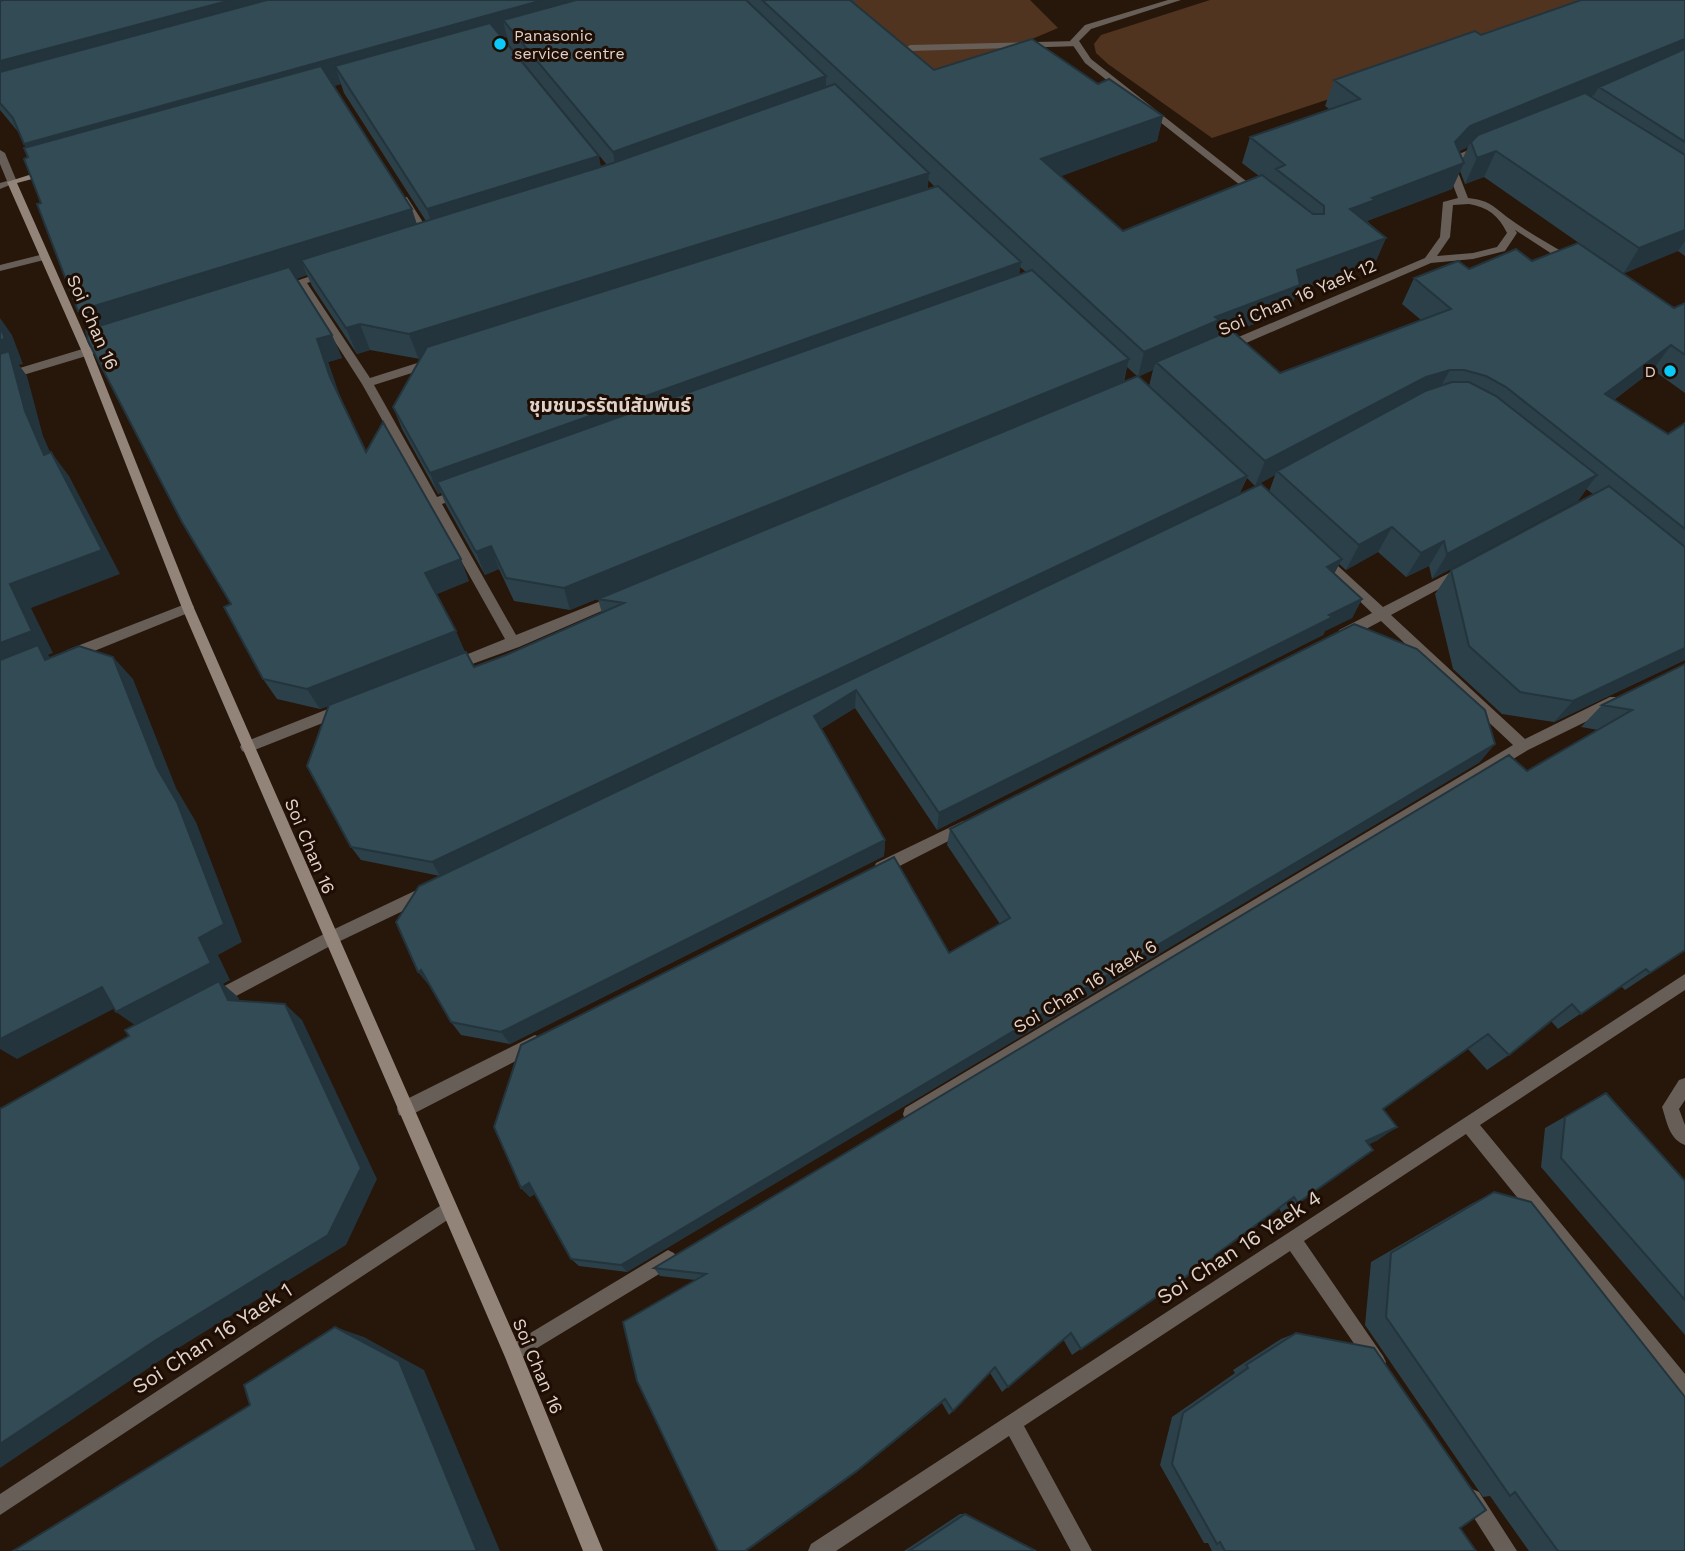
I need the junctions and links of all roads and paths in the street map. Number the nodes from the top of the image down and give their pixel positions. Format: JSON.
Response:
{"nodes":[{"id":1,"x":1177,"y":0,"type":"edge"},
{"id":2,"x":1077,"y":44,"type":"junction"},
{"id":3,"x":910,"y":48,"type":"edge"},
{"id":4,"x":1487,"y":146,"type":"edge"},
{"id":5,"x":0,"y":153,"type":"edge"},
{"id":6,"x":64,"y":168,"type":"edge"},
{"id":7,"x":6,"y":184,"type":"edge"},
{"id":8,"x":401,"y":195,"type":"edge"},
{"id":9,"x":1464,"y":200,"type":"junction"},
{"id":10,"x":1266,"y":201,"type":"edge"},
{"id":11,"x":1507,"y":220,"type":"junction"},
{"id":12,"x":444,"y":237,"type":"edge"},
{"id":13,"x":430,"y":242,"type":"junction"},
{"id":14,"x":418,"y":246,"type":"edge"},
{"id":15,"x":44,"y":257,"type":"junction"},
{"id":16,"x":1429,"y":260,"type":"junction"},
{"id":17,"x":0,"y":268,"type":"edge"},
{"id":18,"x":340,"y":269,"type":"edge"},
{"id":19,"x":1581,"y":269,"type":"edge"},
{"id":20,"x":301,"y":281,"type":"junction"},
{"id":21,"x":276,"y":290,"type":"edge"},
{"id":22,"x":112,"y":343,"type":"edge"},
{"id":23,"x":87,"y":352,"type":"junction"},
{"id":24,"x":1213,"y":352,"type":"edge"},
{"id":25,"x":447,"y":358,"type":"edge"},
{"id":26,"x":0,"y":378,"type":"edge"},
{"id":27,"x":367,"y":383,"type":"junction"},
{"id":28,"x":474,"y":488,"type":"edge"},
{"id":29,"x":435,"y":502,"type":"junction"},
{"id":30,"x":1313,"y":550,"type":"edge"},
{"id":31,"x":1476,"y":564,"type":"edge"},
{"id":32,"x":628,"y":596,"type":"edge"},
{"id":33,"x":188,"y":608,"type":"junction"},
{"id":34,"x":1382,"y":614,"type":"junction"},
{"id":35,"x":1333,"y":639,"type":"edge"},
{"id":36,"x":514,"y":643,"type":"junction"},
{"id":37,"x":63,"y":658,"type":"edge"},
{"id":38,"x":437,"y":673,"type":"edge"},
{"id":39,"x":1635,"y":691,"type":"edge"},
{"id":40,"x":361,"y":702,"type":"edge"},
{"id":41,"x":1522,"y":746,"type":"junction"},
{"id":42,"x":247,"y":747,"type":"junction"},
{"id":43,"x":974,"y":821,"type":"edge"},
{"id":44,"x":863,"y":878,"type":"edge"},
{"id":45,"x":441,"y":885,"type":"edge"},
{"id":46,"x":329,"y":939,"type":"junction"},
{"id":47,"x":1685,"y":981,"type":"edge"},
{"id":48,"x":195,"y":1010,"type":"edge"},
{"id":49,"x":553,"y":1034,"type":"edge"},
{"id":50,"x":1685,"y":1086,"type":"edge"},
{"id":51,"x":405,"y":1109,"type":"junction"},
{"id":52,"x":1468,"y":1123,"type":"junction"},
{"id":53,"x":893,"y":1124,"type":"edge"},
{"id":54,"x":1685,"y":1137,"type":"edge"},
{"id":55,"x":449,"y":1209,"type":"junction"},
{"id":56,"x":1292,"y":1239,"type":"junction"},
{"id":57,"x":679,"y":1253,"type":"edge"},
{"id":58,"x":513,"y":1353,"type":"junction"},
{"id":59,"x":1384,"y":1373,"type":"edge"},
{"id":60,"x":1685,"y":1389,"type":"edge"},
{"id":61,"x":1012,"y":1423,"type":"junction"},
{"id":62,"x":1461,"y":1484,"type":"edge"},
{"id":63,"x":0,"y":1505,"type":"edge"},
{"id":64,"x":593,"y":1551,"type":"edge"},
{"id":65,"x":818,"y":1551,"type":"edge"},
{"id":66,"x":1082,"y":1551,"type":"edge"},
{"id":67,"x":1507,"y":1551,"type":"edge"}],
"edges":[{"from":1,"to":2,"type":"street"},
{"from":2,"to":3,"type":"street"},
{"from":2,"to":10,"type":"street"},
{"from":4,"to":9,"type":"street"},
{"from":5,"to":7,"type":"street","name":"Soi Chan 16"},
{"from":6,"to":7,"type":"street"},
{"from":7,"to":15,"type":"street","name":"Soi Chan 16"},
{"from":8,"to":13,"type":"street"},
{"from":9,"to":11,"type":"street"},
{"from":9,"to":16,"type":"street"},
{"from":11,"to":16,"type":"street","name":"Soi Chan 16 Yaek 12"},
{"from":11,"to":19,"type":"street"},
{"from":12,"to":13,"type":"street"},
{"from":13,"to":14,"type":"street"},
{"from":15,"to":17,"type":"street"},
{"from":15,"to":23,"type":"street","name":"Soi Chan 16"},
{"from":16,"to":24,"type":"street","name":"Soi Chan 16 Yaek 12"},
{"from":18,"to":20,"type":"street"},
{"from":20,"to":21,"type":"street"},
{"from":20,"to":27,"type":"street"},
{"from":22,"to":23,"type":"street"},
{"from":23,"to":26,"type":"street"},
{"from":23,"to":33,"type":"street","name":"Soi Chan 16"},
{"from":25,"to":27,"type":"street"},
{"from":27,"to":29,"type":"street"},
{"from":28,"to":29,"type":"street"},
{"from":29,"to":36,"type":"street"},
{"from":30,"to":34,"type":"street"},
{"from":31,"to":34,"type":"street"},
{"from":32,"to":36,"type":"street"},
{"from":33,"to":37,"type":"street"},
{"from":33,"to":42,"type":"street","name":"Soi Chan 16"},
{"from":34,"to":35,"type":"street"},
{"from":34,"to":41,"type":"street"},
{"from":36,"to":38,"type":"street"},
{"from":39,"to":41,"type":"street","name":"Soi Chan 16 Yaek 6"},
{"from":40,"to":42,"type":"street"},
{"from":41,"to":53,"type":"street","name":"Soi Chan 16 Yaek 6"},
{"from":42,"to":46,"type":"street","name":"Soi Chan 16"},
{"from":43,"to":44,"type":"street"},
{"from":45,"to":46,"type":"street"},
{"from":46,"to":48,"type":"street"},
{"from":46,"to":51,"type":"street","name":"Soi Chan 16"},
{"from":47,"to":52,"type":"street","name":"Soi Chan 16 Yaek 4"},
{"from":49,"to":51,"type":"street"},
{"from":50,"to":54,"type":"street"},
{"from":51,"to":55,"type":"street","name":"Soi Chan 16"},
{"from":52,"to":56,"type":"street","name":"Soi Chan 16 Yaek 4"},
{"from":52,"to":60,"type":"street"},
{"from":55,"to":58,"type":"street","name":"Soi Chan 16"},
{"from":55,"to":63,"type":"street","name":"Soi Chan 16 Yaek 1"},
{"from":56,"to":59,"type":"street"},
{"from":56,"to":61,"type":"street","name":"Soi Chan 16 Yaek 4"},
{"from":57,"to":58,"type":"street"},
{"from":58,"to":64,"type":"street","name":"Soi Chan 16"},
{"from":61,"to":65,"type":"street","name":"Soi Chan 16 Yaek 4"},
{"from":61,"to":66,"type":"street"},
{"from":62,"to":67,"type":"street"}]}
